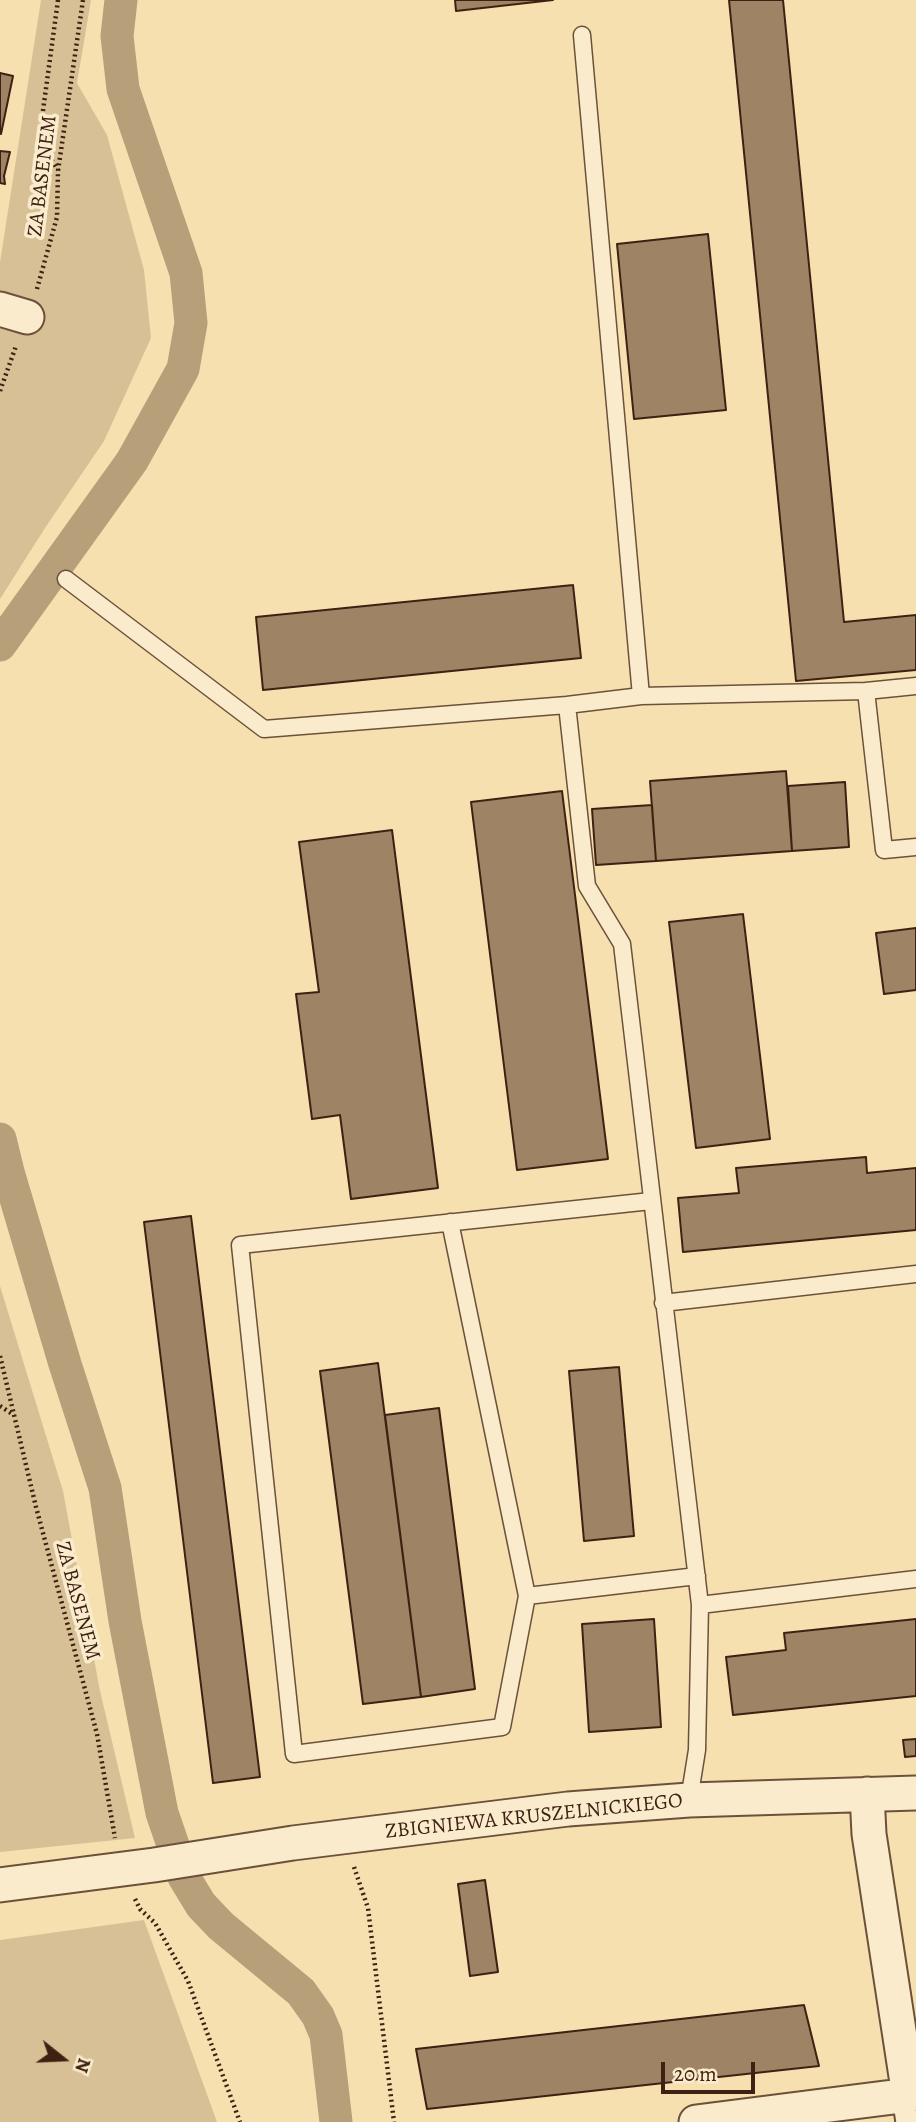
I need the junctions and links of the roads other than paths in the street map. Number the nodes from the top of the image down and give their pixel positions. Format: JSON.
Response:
{"nodes":[{"id":1,"x":582,"y":35,"type":"dead end"},
{"id":2,"x":66,"y":579,"type":"dead end"},
{"id":3,"x":916,"y":686,"type":"edge"},
{"id":4,"x":866,"y":691,"type":"junction"},
{"id":5,"x":641,"y":696,"type":"junction"},
{"id":6,"x":567,"y":705,"type":"junction"},
{"id":7,"x":916,"y":847,"type":"edge"},
{"id":8,"x":652,"y":1201,"type":"junction"},
{"id":9,"x":450,"y":1222,"type":"junction"},
{"id":10,"x":916,"y":1274,"type":"edge"},
{"id":11,"x":663,"y":1303,"type":"junction"},
{"id":12,"x":697,"y":1576,"type":"junction"},
{"id":13,"x":916,"y":1579,"type":"edge"},
{"id":14,"x":527,"y":1596,"type":"junction"},
{"id":15,"x":700,"y":1605,"type":"junction"},
{"id":16,"x":916,"y":1793,"type":"edge"},
{"id":17,"x":867,"y":1794,"type":"junction"},
{"id":18,"x":689,"y":1800,"type":"junction"},
{"id":19,"x":0,"y":1885,"type":"edge"},
{"id":20,"x":913,"y":2104,"type":"edge"},
{"id":21,"x":696,"y":2122,"type":"edge"}],
"edges":[{"from":1,"to":5,"type":"lane"},
{"from":2,"to":6,"type":"lane"},
{"from":3,"to":4,"type":"lane"},
{"from":4,"to":5,"type":"lane"},
{"from":4,"to":7,"type":"lane"},
{"from":5,"to":6,"type":"lane"},
{"from":6,"to":8,"type":"lane"},
{"from":8,"to":9,"type":"lane"},
{"from":8,"to":11,"type":"lane"},
{"from":9,"to":14,"type":"lane"},
{"from":9,"to":14,"type":"lane"},
{"from":10,"to":11,"type":"lane"},
{"from":11,"to":12,"type":"lane"},
{"from":12,"to":14,"type":"lane"},
{"from":12,"to":15,"type":"lane"},
{"from":13,"to":15,"type":"lane"},
{"from":15,"to":18,"type":"lane"},
{"from":16,"to":17,"type":"street","name":"ZBIGNIEWA KRUSZELNICKIEGO"},
{"from":17,"to":18,"type":"street","name":"ZBIGNIEWA KRUSZELNICKIEGO"},
{"from":17,"to":20,"type":"street"},
{"from":18,"to":19,"type":"street","name":"ZBIGNIEWA KRUSZELNICKIEGO"},
{"from":20,"to":21,"type":"street"}]}
